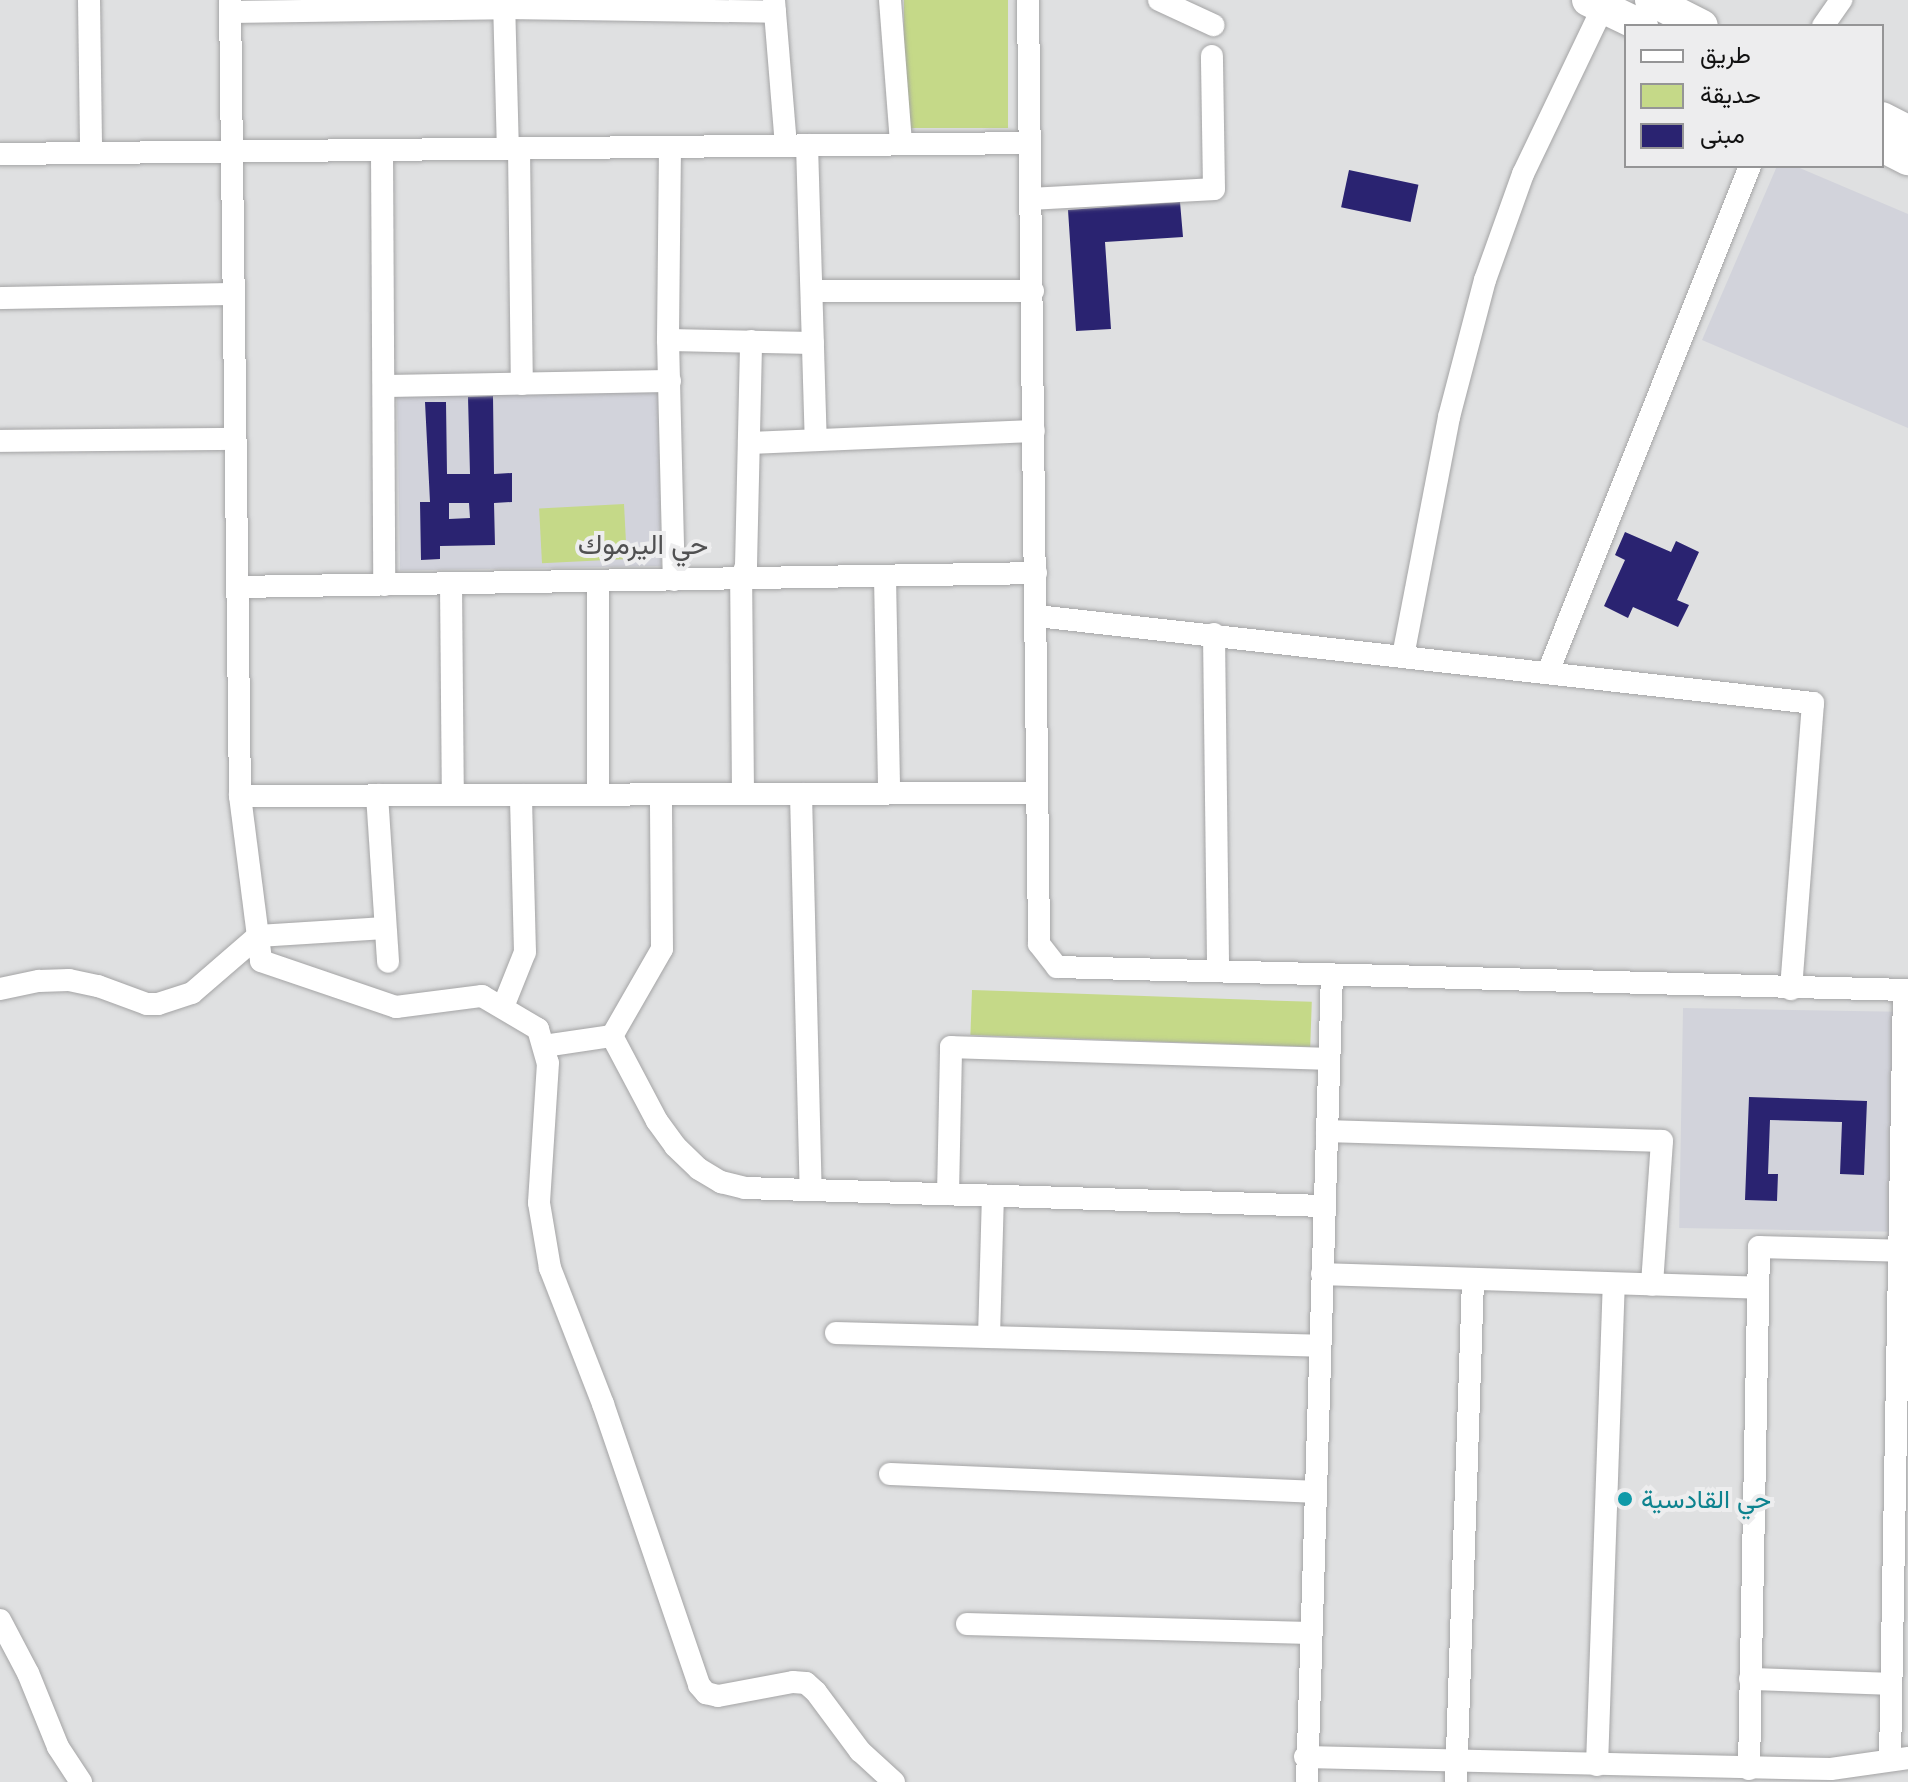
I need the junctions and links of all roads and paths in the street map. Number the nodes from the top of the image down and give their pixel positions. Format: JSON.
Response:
{"nodes":[{"id":1,"x":89,"y":0,"type":"edge"},
{"id":2,"x":890,"y":0,"type":"edge"},
{"id":3,"x":1028,"y":0,"type":"edge"},
{"id":4,"x":1159,"y":0,"type":"edge"},
{"id":5,"x":1841,"y":0,"type":"edge"},
{"id":6,"x":504,"y":4,"type":"edge"},
{"id":7,"x":1596,"y":4,"type":"edge"},
{"id":8,"x":367,"y":5,"type":"edge"},
{"id":9,"x":634,"y":5,"type":"edge"},
{"id":10,"x":230,"y":6,"type":"edge"},
{"id":11,"x":774,"y":6,"type":"edge"},
{"id":12,"x":1656,"y":8,"type":"edge"},
{"id":13,"x":1697,"y":24,"type":"edge"},
{"id":14,"x":1824,"y":24,"type":"edge"},
{"id":15,"x":1213,"y":25,"type":"dead end"},
{"id":16,"x":1212,"y":56,"type":"dead end"},
{"id":17,"x":1884,"y":119,"type":"edge"},
{"id":18,"x":1908,"y":131,"type":"edge"},
{"id":19,"x":1030,"y":143,"type":"junction"},
{"id":20,"x":901,"y":144,"type":"junction"},
{"id":21,"x":797,"y":146,"type":"junction"},
{"id":22,"x":670,"y":147,"type":"junction"},
{"id":23,"x":1884,"y":147,"type":"edge"},
{"id":24,"x":513,"y":149,"type":"junction"},
{"id":25,"x":382,"y":150,"type":"junction"},
{"id":26,"x":91,"y":151,"type":"junction"},
{"id":27,"x":234,"y":152,"type":"junction"},
{"id":28,"x":0,"y":154,"type":"edge"},
{"id":29,"x":1908,"y":159,"type":"edge"},
{"id":30,"x":1749,"y":168,"type":"edge"},
{"id":31,"x":1031,"y":199,"type":"junction"},
{"id":32,"x":812,"y":291,"type":"junction"},
{"id":33,"x":1033,"y":291,"type":"junction"},
{"id":34,"x":234,"y":294,"type":"junction"},
{"id":35,"x":0,"y":298,"type":"edge"},
{"id":36,"x":668,"y":340,"type":"junction"},
{"id":37,"x":751,"y":341,"type":"junction"},
{"id":38,"x":813,"y":343,"type":"junction"},
{"id":39,"x":670,"y":381,"type":"junction"},
{"id":40,"x":522,"y":384,"type":"junction"},
{"id":41,"x":384,"y":386,"type":"junction"},
{"id":42,"x":1034,"y":431,"type":"junction"},
{"id":43,"x":235,"y":439,"type":"junction"},
{"id":44,"x":816,"y":440,"type":"junction"},
{"id":45,"x":0,"y":441,"type":"edge"},
{"id":46,"x":749,"y":443,"type":"junction"},
{"id":47,"x":1036,"y":573,"type":"junction"},
{"id":48,"x":885,"y":577,"type":"junction"},
{"id":49,"x":741,"y":579,"type":"junction"},
{"id":50,"x":674,"y":580,"type":"junction"},
{"id":51,"x":598,"y":581,"type":"junction"},
{"id":52,"x":451,"y":584,"type":"junction"},
{"id":53,"x":384,"y":585,"type":"junction"},
{"id":54,"x":237,"y":587,"type":"junction"},
{"id":55,"x":1037,"y":616,"type":"junction"},
{"id":56,"x":1214,"y":634,"type":"junction"},
{"id":57,"x":1403,"y":656,"type":"junction"},
{"id":58,"x":1548,"y":672,"type":"junction"},
{"id":59,"x":889,"y":793,"type":"junction"},
{"id":60,"x":1036,"y":793,"type":"junction"},
{"id":61,"x":743,"y":794,"type":"junction"},
{"id":62,"x":801,"y":794,"type":"junction"},
{"id":63,"x":377,"y":795,"type":"junction"},
{"id":64,"x":453,"y":795,"type":"junction"},
{"id":65,"x":521,"y":795,"type":"junction"},
{"id":66,"x":598,"y":795,"type":"junction"},
{"id":67,"x":661,"y":795,"type":"junction"},
{"id":68,"x":240,"y":796,"type":"junction"},
{"id":69,"x":385,"y":928,"type":"junction"},
{"id":70,"x":258,"y":936,"type":"junction"},
{"id":71,"x":388,"y":962,"type":"dead end"},
{"id":72,"x":1218,"y":971,"type":"junction"},
{"id":73,"x":1332,"y":975,"type":"junction"},
{"id":74,"x":0,"y":989,"type":"edge"},
{"id":75,"x":1791,"y":989,"type":"junction"},
{"id":76,"x":1906,"y":990,"type":"edge"},
{"id":77,"x":503,"y":1007,"type":"junction"},
{"id":78,"x":612,"y":1036,"type":"junction"},
{"id":79,"x":544,"y":1046,"type":"junction"},
{"id":80,"x":1329,"y":1059,"type":"junction"},
{"id":81,"x":1327,"y":1131,"type":"junction"},
{"id":82,"x":811,"y":1190,"type":"junction"},
{"id":83,"x":948,"y":1194,"type":"junction"},
{"id":84,"x":993,"y":1196,"type":"junction"},
{"id":85,"x":1324,"y":1206,"type":"junction"},
{"id":86,"x":1904,"y":1251,"type":"edge"},
{"id":87,"x":1322,"y":1274,"type":"junction"},
{"id":88,"x":1473,"y":1280,"type":"junction"},
{"id":89,"x":1614,"y":1284,"type":"junction"},
{"id":90,"x":1652,"y":1285,"type":"junction"},
{"id":91,"x":1757,"y":1288,"type":"junction"},
{"id":92,"x":836,"y":1333,"type":"dead end"},
{"id":93,"x":989,"y":1337,"type":"junction"},
{"id":94,"x":1319,"y":1346,"type":"junction"},
{"id":95,"x":1902,"y":1392,"type":"edge"},
{"id":96,"x":890,"y":1474,"type":"dead end"},
{"id":97,"x":1314,"y":1492,"type":"junction"},
{"id":98,"x":1901,"y":1533,"type":"edge"},
{"id":99,"x":0,"y":1620,"type":"edge"},
{"id":100,"x":967,"y":1624,"type":"dead end"},
{"id":101,"x":1309,"y":1633,"type":"junction"},
{"id":102,"x":1750,"y":1679,"type":"junction"},
{"id":103,"x":1896,"y":1680,"type":"edge"},
{"id":104,"x":58,"y":1747,"type":"junction"},
{"id":105,"x":1305,"y":1757,"type":"junction"},
{"id":106,"x":1899,"y":1759,"type":"edge"},
{"id":107,"x":1597,"y":1765,"type":"junction"},
{"id":108,"x":1749,"y":1769,"type":"junction"},
{"id":109,"x":1456,"y":1772,"type":"edge"},
{"id":110,"x":1796,"y":1776,"type":"edge"},
{"id":111,"x":61,"y":1782,"type":"edge"},
{"id":112,"x":81,"y":1782,"type":"edge"},
{"id":113,"x":894,"y":1782,"type":"edge"},
{"id":114,"x":1307,"y":1782,"type":"edge"}],
"edges":[{"from":1,"to":26,"type":"street"},
{"from":2,"to":20,"type":"street"},
{"from":3,"to":19,"type":"street"},
{"from":4,"to":15,"type":"street"},
{"from":5,"to":14,"type":"street"},
{"from":6,"to":8,"type":"street"},
{"from":6,"to":9,"type":"street"},
{"from":6,"to":24,"type":"street"},
{"from":7,"to":12,"type":"street"},
{"from":7,"to":57,"type":"street"},
{"from":8,"to":10,"type":"street"},
{"from":9,"to":11,"type":"street"},
{"from":10,"to":27,"type":"street"},
{"from":11,"to":21,"type":"street"},
{"from":12,"to":13,"type":"street"},
{"from":16,"to":31,"type":"street"},
{"from":17,"to":18,"type":"street"},
{"from":19,"to":20,"type":"street"},
{"from":19,"to":31,"type":"street"},
{"from":20,"to":21,"type":"street"},
{"from":21,"to":22,"type":"street"},
{"from":21,"to":32,"type":"street"},
{"from":22,"to":24,"type":"street"},
{"from":22,"to":36,"type":"street"},
{"from":23,"to":29,"type":"street"},
{"from":24,"to":25,"type":"street"},
{"from":24,"to":40,"type":"street"},
{"from":25,"to":27,"type":"street"},
{"from":25,"to":41,"type":"street"},
{"from":26,"to":27,"type":"street"},
{"from":26,"to":28,"type":"street"},
{"from":27,"to":34,"type":"street"},
{"from":30,"to":58,"type":"street"},
{"from":31,"to":33,"type":"street"},
{"from":32,"to":33,"type":"street"},
{"from":32,"to":38,"type":"street"},
{"from":33,"to":42,"type":"street"},
{"from":34,"to":35,"type":"street"},
{"from":34,"to":43,"type":"street"},
{"from":36,"to":37,"type":"street"},
{"from":36,"to":39,"type":"street"},
{"from":37,"to":38,"type":"street"},
{"from":37,"to":46,"type":"street"},
{"from":38,"to":44,"type":"street"},
{"from":39,"to":40,"type":"street"},
{"from":39,"to":50,"type":"street"},
{"from":40,"to":41,"type":"street"},
{"from":41,"to":53,"type":"street"},
{"from":42,"to":44,"type":"street"},
{"from":42,"to":47,"type":"street"},
{"from":43,"to":45,"type":"street"},
{"from":43,"to":54,"type":"street"},
{"from":44,"to":46,"type":"street"},
{"from":46,"to":49,"type":"street"},
{"from":47,"to":48,"type":"street"},
{"from":47,"to":55,"type":"street"},
{"from":48,"to":49,"type":"street"},
{"from":48,"to":59,"type":"street"},
{"from":49,"to":50,"type":"street"},
{"from":49,"to":61,"type":"street"},
{"from":50,"to":51,"type":"street"},
{"from":51,"to":52,"type":"street"},
{"from":51,"to":66,"type":"street"},
{"from":52,"to":53,"type":"street"},
{"from":52,"to":64,"type":"street"},
{"from":53,"to":54,"type":"street"},
{"from":54,"to":68,"type":"street"},
{"from":55,"to":56,"type":"street"},
{"from":55,"to":60,"type":"street"},
{"from":56,"to":57,"type":"street"},
{"from":56,"to":72,"type":"street"},
{"from":57,"to":58,"type":"street"},
{"from":58,"to":75,"type":"street"},
{"from":59,"to":60,"type":"street"},
{"from":59,"to":62,"type":"street"},
{"from":60,"to":72,"type":"street"},
{"from":61,"to":62,"type":"street"},
{"from":61,"to":67,"type":"street"},
{"from":62,"to":82,"type":"street"},
{"from":63,"to":64,"type":"street"},
{"from":63,"to":68,"type":"street"},
{"from":63,"to":69,"type":"street"},
{"from":64,"to":65,"type":"street"},
{"from":65,"to":66,"type":"street"},
{"from":65,"to":77,"type":"street"},
{"from":66,"to":67,"type":"street"},
{"from":67,"to":78,"type":"street"},
{"from":68,"to":70,"type":"street"},
{"from":69,"to":70,"type":"street"},
{"from":69,"to":71,"type":"street"},
{"from":70,"to":74,"type":"street"},
{"from":70,"to":77,"type":"street"},
{"from":72,"to":73,"type":"street"},
{"from":73,"to":75,"type":"street"},
{"from":73,"to":80,"type":"street"},
{"from":75,"to":76,"type":"street"},
{"from":76,"to":86,"type":"street"},
{"from":77,"to":79,"type":"street"},
{"from":78,"to":79,"type":"street"},
{"from":78,"to":82,"type":"street"},
{"from":79,"to":113,"type":"street"},
{"from":80,"to":81,"type":"street"},
{"from":80,"to":83,"type":"street"},
{"from":81,"to":85,"type":"street"},
{"from":81,"to":90,"type":"street"},
{"from":82,"to":83,"type":"street"},
{"from":83,"to":84,"type":"street"},
{"from":84,"to":85,"type":"street"},
{"from":84,"to":93,"type":"street"},
{"from":85,"to":87,"type":"street"},
{"from":86,"to":91,"type":"street"},
{"from":86,"to":95,"type":"street"},
{"from":87,"to":88,"type":"street"},
{"from":87,"to":94,"type":"street"},
{"from":88,"to":89,"type":"street"},
{"from":88,"to":109,"type":"street"},
{"from":89,"to":90,"type":"street"},
{"from":89,"to":107,"type":"street"},
{"from":90,"to":91,"type":"street"},
{"from":91,"to":102,"type":"street"},
{"from":92,"to":93,"type":"street"},
{"from":93,"to":94,"type":"street"},
{"from":94,"to":97,"type":"street"},
{"from":95,"to":98,"type":"street"},
{"from":96,"to":97,"type":"street"},
{"from":97,"to":101,"type":"street"},
{"from":98,"to":103,"type":"street"},
{"from":99,"to":104,"type":"street"},
{"from":100,"to":101,"type":"street"},
{"from":101,"to":105,"type":"street"},
{"from":102,"to":103,"type":"street"},
{"from":102,"to":108,"type":"street"},
{"from":103,"to":106,"type":"street"},
{"from":104,"to":111,"type":"street"},
{"from":104,"to":112,"type":"street"},
{"from":105,"to":109,"type":"street"},
{"from":105,"to":114,"type":"street"},
{"from":106,"to":110,"type":"street"},
{"from":107,"to":108,"type":"street"},
{"from":107,"to":109,"type":"street"},
{"from":108,"to":110,"type":"street"}]}
